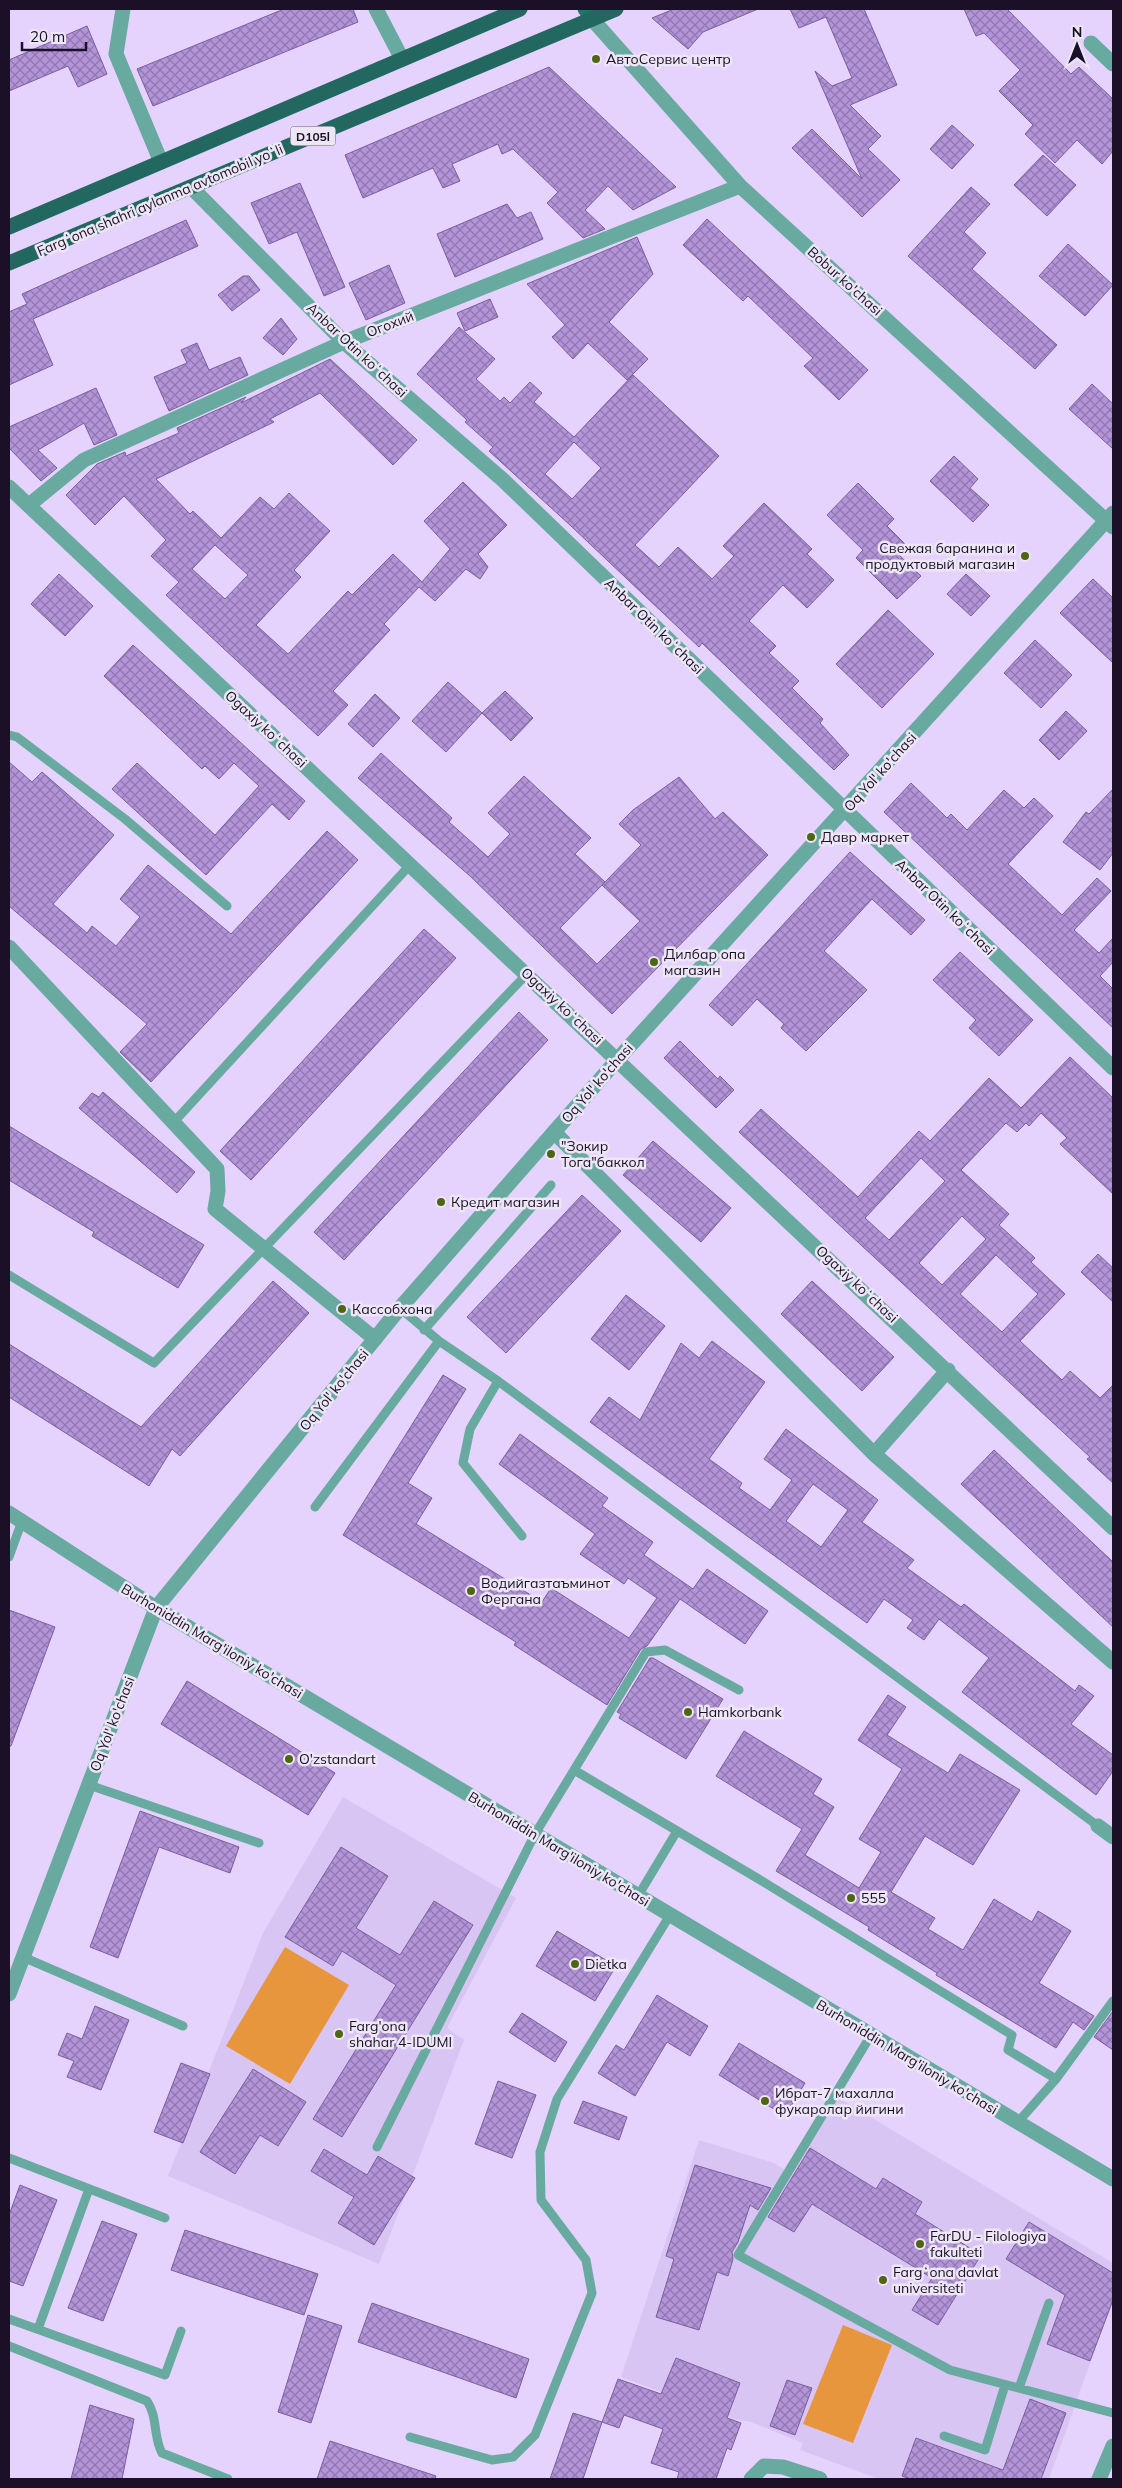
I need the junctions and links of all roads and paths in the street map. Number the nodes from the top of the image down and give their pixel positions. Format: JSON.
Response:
{"nodes":[{"id":1,"x":122,"y":9,"type":"edge"},
{"id":2,"x":376,"y":9,"type":"edge"},
{"id":3,"x":520,"y":9,"type":"edge"},
{"id":4,"x":616,"y":9,"type":"edge"},
{"id":5,"x":588,"y":14,"type":"edge"},
{"id":6,"x":1091,"y":43,"type":"dead end"},
{"id":7,"x":402,"y":60,"type":"junction"},
{"id":8,"x":1113,"y":64,"type":"edge"},
{"id":9,"x":161,"y":162,"type":"junction"},
{"id":10,"x":740,"y":186,"type":"junction"},
{"id":11,"x":191,"y":187,"type":"junction"},
{"id":12,"x":9,"y":227,"type":"edge"},
{"id":13,"x":9,"y":263,"type":"edge"},
{"id":14,"x":344,"y":342,"type":"junction"},
{"id":15,"x":9,"y":487,"type":"edge"},
{"id":16,"x":29,"y":505,"type":"junction"},
{"id":17,"x":1111,"y":520,"type":"edge"},
{"id":18,"x":9,"y":735,"type":"edge"},
{"id":19,"x":845,"y":810,"type":"junction"},
{"id":20,"x":410,"y":865,"type":"junction"},
{"id":21,"x":226,"y":906,"type":"dead end"},
{"id":22,"x":9,"y":947,"type":"edge"},
{"id":23,"x":527,"y":974,"type":"junction"},
{"id":24,"x":618,"y":1059,"type":"junction"},
{"id":25,"x":1113,"y":1068,"type":"edge"},
{"id":26,"x":173,"y":1123,"type":"junction"},
{"id":27,"x":554,"y":1132,"type":"junction"},
{"id":28,"x":551,"y":1185,"type":"dead end"},
{"id":29,"x":265,"y":1250,"type":"junction"},
{"id":30,"x":9,"y":1275,"type":"edge"},
{"id":31,"x":400,"y":1308,"type":"junction"},
{"id":32,"x":424,"y":1330,"type":"junction"},
{"id":33,"x":375,"y":1339,"type":"junction"},
{"id":34,"x":439,"y":1342,"type":"junction"},
{"id":35,"x":948,"y":1370,"type":"junction"},
{"id":36,"x":498,"y":1381,"type":"junction"},
{"id":37,"x":874,"y":1454,"type":"junction"},
{"id":38,"x":315,"y":1507,"type":"dead end"},
{"id":39,"x":15,"y":1517,"type":"edge"},
{"id":40,"x":1113,"y":1528,"type":"edge"},
{"id":41,"x":522,"y":1536,"type":"dead end"},
{"id":42,"x":9,"y":1557,"type":"edge"},
{"id":43,"x":156,"y":1608,"type":"junction"},
{"id":44,"x":1113,"y":1662,"type":"edge"},
{"id":45,"x":739,"y":1690,"type":"dead end"},
{"id":46,"x":574,"y":1770,"type":"junction"},
{"id":47,"x":89,"y":1785,"type":"junction"},
{"id":48,"x":1098,"y":1826,"type":"joint"},
{"id":49,"x":677,"y":1831,"type":"junction"},
{"id":50,"x":535,"y":1834,"type":"junction"},
{"id":51,"x":1113,"y":1837,"type":"edge"},
{"id":52,"x":259,"y":1843,"type":"dead end"},
{"id":53,"x":638,"y":1896,"type":"junction"},
{"id":54,"x":670,"y":1915,"type":"junction"},
{"id":55,"x":23,"y":1956,"type":"junction"},
{"id":56,"x":9,"y":1994,"type":"edge"},
{"id":57,"x":1113,"y":2001,"type":"edge"},
{"id":58,"x":183,"y":2026,"type":"dead end"},
{"id":59,"x":871,"y":2035,"type":"junction"},
{"id":60,"x":1056,"y":2079,"type":"junction"},
{"id":61,"x":1018,"y":2122,"type":"junction"},
{"id":62,"x":377,"y":2147,"type":"dead end"},
{"id":63,"x":9,"y":2158,"type":"edge"},
{"id":64,"x":1113,"y":2179,"type":"edge"},
{"id":65,"x":89,"y":2189,"type":"junction"},
{"id":66,"x":166,"y":2218,"type":"dead end"},
{"id":67,"x":1049,"y":2303,"type":"dead end"},
{"id":68,"x":9,"y":2319,"type":"edge"},
{"id":69,"x":38,"y":2329,"type":"junction"},
{"id":70,"x":182,"y":2331,"type":"dead end"},
{"id":71,"x":9,"y":2346,"type":"edge"},
{"id":72,"x":1005,"y":2385,"type":"junction"},
{"id":73,"x":1020,"y":2388,"type":"junction"},
{"id":74,"x":1113,"y":2413,"type":"edge"},
{"id":75,"x":944,"y":2436,"type":"dead end"},
{"id":76,"x":410,"y":2437,"type":"dead end"},
{"id":77,"x":1113,"y":2446,"type":"edge"},
{"id":78,"x":228,"y":2479,"type":"edge"},
{"id":79,"x":751,"y":2479,"type":"edge"},
{"id":80,"x":820,"y":2479,"type":"edge"},
{"id":81,"x":1099,"y":2479,"type":"edge"}],
"edges":[{"from":1,"to":9,"type":"street"},
{"from":2,"to":7,"type":"street"},
{"from":3,"to":7,"type":"highway","number":"D105l"},
{"from":4,"to":5,"type":"highway","name":"Fargʻona shahri aylanma avtomobil yoʻli","number":"D105l"},
{"from":5,"to":10,"type":"street","name":"Bobur ko'chasi"},
{"from":5,"to":11,"type":"highway","name":"Fargʻona shahri aylanma avtomobil yoʻli","number":"D105l"},
{"from":6,"to":8,"type":"street"},
{"from":7,"to":9,"type":"highway","number":"D105l"},
{"from":9,"to":12,"type":"highway","number":"D105l"},
{"from":10,"to":14,"type":"street","name":"Огохий"},
{"from":10,"to":17,"type":"street","name":"Bobur ko'chasi"},
{"from":11,"to":13,"type":"highway","name":"Fargʻona shahri aylanma avtomobil yoʻli","number":"D105l"},
{"from":11,"to":14,"type":"street","name":"Anbar Otin koʻchasi"},
{"from":14,"to":16,"type":"street","name":"Огохий"},
{"from":14,"to":19,"type":"street","name":"Anbar Otin koʻchasi"},
{"from":15,"to":16,"type":"street","name":"Ogaxiy koʻchasi"},
{"from":16,"to":20,"type":"street","name":"Ogaxiy koʻchasi"},
{"from":17,"to":19,"type":"street","name":"Oq Yol' ko'chasi"},
{"from":18,"to":21,"type":"lane"},
{"from":19,"to":24,"type":"street","name":"Oq Yol' ko'chasi"},
{"from":19,"to":25,"type":"street","name":"Anbar Otin koʻchasi"},
{"from":20,"to":23,"type":"street","name":"Ogaxiy koʻchasi"},
{"from":20,"to":26,"type":"lane"},
{"from":22,"to":26,"type":"street"},
{"from":23,"to":24,"type":"street","name":"Ogaxiy koʻchasi"},
{"from":23,"to":29,"type":"lane"},
{"from":24,"to":27,"type":"street","name":"Oq Yol' ko'chasi"},
{"from":24,"to":35,"type":"street","name":"Ogaxiy koʻchasi"},
{"from":26,"to":29,"type":"street"},
{"from":27,"to":31,"type":"street","name":"Oq Yol' ko'chasi"},
{"from":27,"to":37,"type":"street"},
{"from":28,"to":32,"type":"lane"},
{"from":29,"to":30,"type":"lane"},
{"from":29,"to":33,"type":"street"},
{"from":31,"to":32,"type":"lane"},
{"from":31,"to":33,"type":"street","name":"Oq Yol' ko'chasi"},
{"from":32,"to":34,"type":"lane"},
{"from":33,"to":43,"type":"street","name":"Oq Yol' ko'chasi"},
{"from":34,"to":36,"type":"lane"},
{"from":34,"to":38,"type":"lane"},
{"from":35,"to":37,"type":"street"},
{"from":35,"to":40,"type":"street","name":"Ogaxiy koʻchasi"},
{"from":36,"to":41,"type":"lane"},
{"from":36,"to":48,"type":"lane"},
{"from":37,"to":44,"type":"street"},
{"from":39,"to":42,"type":"lane"},
{"from":39,"to":43,"type":"street","name":"Burhoniddin Marg'iloniy ko'chasi"},
{"from":43,"to":47,"type":"street","name":"Oq Yol' ko'chasi"},
{"from":43,"to":50,"type":"street","name":"Burhoniddin Marg'iloniy ko'chasi"},
{"from":45,"to":46,"type":"lane"},
{"from":46,"to":49,"type":"lane"},
{"from":46,"to":50,"type":"lane"},
{"from":47,"to":52,"type":"lane"},
{"from":47,"to":55,"type":"street","name":"Oq Yol' ko'chasi"},
{"from":48,"to":51,"type":"street"},
{"from":49,"to":53,"type":"lane"},
{"from":49,"to":60,"type":"lane"},
{"from":50,"to":53,"type":"street","name":"Burhoniddin Marg'iloniy ko'chasi"},
{"from":50,"to":62,"type":"lane"},
{"from":53,"to":54,"type":"street","name":"Burhoniddin Marg'iloniy ko'chasi"},
{"from":54,"to":59,"type":"street","name":"Burhoniddin Marg'iloniy ko'chasi"},
{"from":54,"to":76,"type":"lane"},
{"from":55,"to":56,"type":"street","name":"Oq Yol' ko'chasi"},
{"from":55,"to":58,"type":"lane"},
{"from":57,"to":60,"type":"lane"},
{"from":59,"to":61,"type":"street","name":"Burhoniddin Marg'iloniy ko'chasi"},
{"from":59,"to":72,"type":"lane"},
{"from":60,"to":61,"type":"lane"},
{"from":61,"to":64,"type":"street","name":"Burhoniddin Marg'iloniy ko'chasi"},
{"from":63,"to":65,"type":"lane"},
{"from":65,"to":66,"type":"lane"},
{"from":65,"to":69,"type":"lane"},
{"from":67,"to":73,"type":"lane"},
{"from":68,"to":69,"type":"lane"},
{"from":69,"to":70,"type":"lane"},
{"from":71,"to":78,"type":"lane"},
{"from":72,"to":73,"type":"lane"},
{"from":72,"to":75,"type":"lane"},
{"from":73,"to":74,"type":"lane"},
{"from":77,"to":81,"type":"street"},
{"from":79,"to":80,"type":"street"}]}
